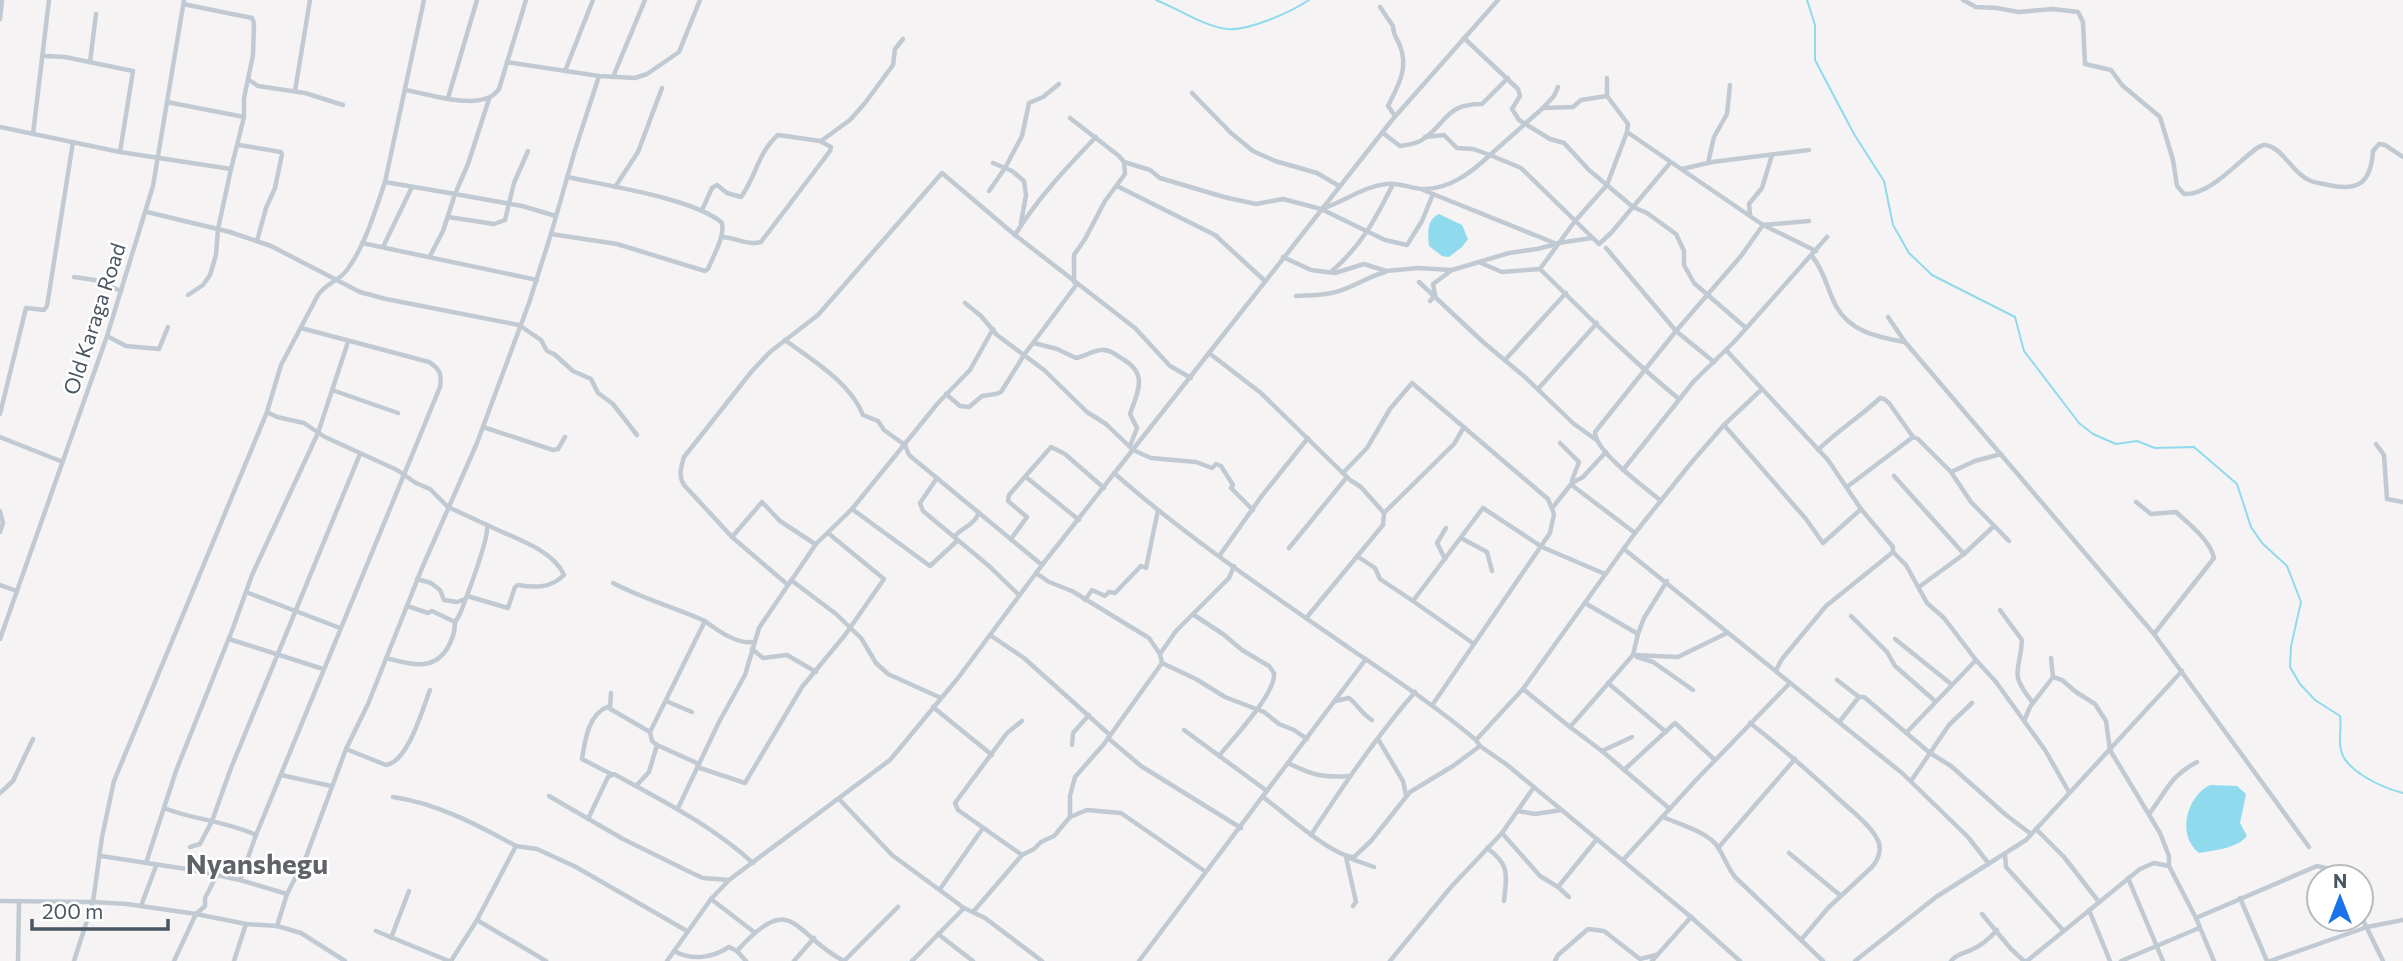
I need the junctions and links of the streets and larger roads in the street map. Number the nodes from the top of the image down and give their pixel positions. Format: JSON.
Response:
{"nodes":[{"id":1,"x":2,"y":0,"type":"edge"},
{"id":2,"x":49,"y":0,"type":"edge"},
{"id":3,"x":310,"y":0,"type":"edge"},
{"id":4,"x":424,"y":0,"type":"edge"},
{"id":5,"x":477,"y":0,"type":"edge"},
{"id":6,"x":526,"y":0,"type":"edge"},
{"id":7,"x":593,"y":0,"type":"edge"},
{"id":8,"x":645,"y":0,"type":"edge"},
{"id":9,"x":700,"y":0,"type":"edge"},
{"id":10,"x":1498,"y":0,"type":"edge"},
{"id":11,"x":1963,"y":0,"type":"edge"},
{"id":12,"x":184,"y":2,"type":"edge"},
{"id":13,"x":1380,"y":7,"type":"dead end"},
{"id":14,"x":96,"y":14,"type":"dead end"},
{"id":15,"x":0,"y":19,"type":"edge"},
{"id":16,"x":1464,"y":38,"type":"junction"},
{"id":17,"x":903,"y":39,"type":"dead end"},
{"id":18,"x":44,"y":56,"type":"junction"},
{"id":19,"x":90,"y":62,"type":"junction"},
{"id":20,"x":508,"y":62,"type":"junction"},
{"id":21,"x":565,"y":71,"type":"junction"},
{"id":22,"x":599,"y":76,"type":"junction"},
{"id":23,"x":613,"y":77,"type":"junction"},
{"id":24,"x":1508,"y":78,"type":"junction"},
{"id":25,"x":1607,"y":78,"type":"dead end"},
{"id":26,"x":249,"y":80,"type":"junction"},
{"id":27,"x":1059,"y":85,"type":"dead end"},
{"id":28,"x":1730,"y":85,"type":"dead end"},
{"id":29,"x":1558,"y":87,"type":"dead end"},
{"id":30,"x":662,"y":88,"type":"dead end"},
{"id":31,"x":405,"y":90,"type":"junction"},
{"id":32,"x":295,"y":91,"type":"junction"},
{"id":33,"x":1192,"y":93,"type":"dead end"},
{"id":34,"x":1606,"y":96,"type":"junction"},
{"id":35,"x":448,"y":98,"type":"junction"},
{"id":36,"x":489,"y":99,"type":"junction"},
{"id":37,"x":167,"y":102,"type":"junction"},
{"id":38,"x":343,"y":105,"type":"dead end"},
{"id":39,"x":1543,"y":108,"type":"junction"},
{"id":40,"x":1395,"y":116,"type":"junction"},
{"id":41,"x":244,"y":117,"type":"junction"},
{"id":42,"x":1070,"y":118,"type":"dead end"},
{"id":43,"x":1524,"y":124,"type":"junction"},
{"id":44,"x":0,"y":127,"type":"edge"},
{"id":45,"x":1382,"y":132,"type":"junction"},
{"id":46,"x":1627,"y":132,"type":"junction"},
{"id":47,"x":33,"y":134,"type":"junction"},
{"id":48,"x":1096,"y":137,"type":"junction"},
{"id":49,"x":1425,"y":137,"type":"junction"},
{"id":50,"x":820,"y":141,"type":"junction"},
{"id":51,"x":73,"y":142,"type":"junction"},
{"id":52,"x":239,"y":145,"type":"junction"},
{"id":53,"x":1809,"y":150,"type":"dead end"},
{"id":54,"x":528,"y":151,"type":"dead end"},
{"id":55,"x":120,"y":152,"type":"junction"},
{"id":56,"x":1490,"y":155,"type":"junction"},
{"id":57,"x":1772,"y":155,"type":"junction"},
{"id":58,"x":2403,"y":157,"type":"edge"},
{"id":59,"x":158,"y":159,"type":"junction"},
{"id":60,"x":1124,"y":162,"type":"junction"},
{"id":61,"x":993,"y":163,"type":"dead end"},
{"id":62,"x":1670,"y":163,"type":"junction"},
{"id":63,"x":1708,"y":163,"type":"junction"},
{"id":64,"x":1006,"y":168,"type":"junction"},
{"id":65,"x":231,"y":169,"type":"junction"},
{"id":66,"x":1681,"y":169,"type":"junction"},
{"id":67,"x":567,"y":177,"type":"junction"},
{"id":68,"x":385,"y":182,"type":"junction"},
{"id":69,"x":1393,"y":184,"type":"junction"},
{"id":70,"x":1607,"y":185,"type":"junction"},
{"id":71,"x":1117,"y":186,"type":"junction"},
{"id":72,"x":1339,"y":186,"type":"junction"},
{"id":73,"x":412,"y":187,"type":"junction"},
{"id":74,"x":615,"y":187,"type":"junction"},
{"id":75,"x":1423,"y":190,"type":"junction"},
{"id":76,"x":989,"y":191,"type":"dead end"},
{"id":77,"x":455,"y":194,"type":"junction"},
{"id":78,"x":1433,"y":194,"type":"junction"},
{"id":79,"x":509,"y":205,"type":"junction"},
{"id":80,"x":1633,"y":207,"type":"junction"},
{"id":81,"x":1321,"y":209,"type":"junction"},
{"id":82,"x":702,"y":210,"type":"junction"},
{"id":83,"x":147,"y":212,"type":"junction"},
{"id":84,"x":556,"y":216,"type":"junction"},
{"id":85,"x":1751,"y":216,"type":"junction"},
{"id":86,"x":448,"y":217,"type":"junction"},
{"id":87,"x":1575,"y":221,"type":"junction"},
{"id":88,"x":1809,"y":221,"type":"dead end"},
{"id":89,"x":1021,"y":225,"type":"junction"},
{"id":90,"x":1763,"y":225,"type":"junction"},
{"id":91,"x":218,"y":229,"type":"junction"},
{"id":92,"x":1369,"y":232,"type":"junction"},
{"id":93,"x":551,"y":234,"type":"junction"},
{"id":94,"x":1015,"y":235,"type":"junction"},
{"id":95,"x":721,"y":237,"type":"junction"},
{"id":96,"x":1827,"y":237,"type":"dead end"},
{"id":97,"x":1592,"y":238,"type":"junction"},
{"id":98,"x":257,"y":241,"type":"junction"},
{"id":99,"x":362,"y":243,"type":"junction"},
{"id":100,"x":1557,"y":243,"type":"junction"},
{"id":101,"x":383,"y":247,"type":"junction"},
{"id":102,"x":1606,"y":248,"type":"dead end"},
{"id":103,"x":1816,"y":251,"type":"junction"},
{"id":104,"x":430,"y":256,"type":"junction"},
{"id":105,"x":1812,"y":256,"type":"junction"},
{"id":106,"x":1283,"y":257,"type":"junction"},
{"id":107,"x":1480,"y":263,"type":"junction"},
{"id":108,"x":1541,"y":269,"type":"junction"},
{"id":109,"x":1452,"y":270,"type":"junction"},
{"id":110,"x":1386,"y":271,"type":"junction"},
{"id":111,"x":1331,"y":272,"type":"junction"},
{"id":112,"x":74,"y":277,"type":"dead end"},
{"id":113,"x":339,"y":279,"type":"junction"},
{"id":114,"x":537,"y":280,"type":"junction"},
{"id":115,"x":1265,"y":281,"type":"junction"},
{"id":116,"x":1419,"y":282,"type":"dead end"},
{"id":117,"x":1075,"y":283,"type":"junction"},
{"id":118,"x":121,"y":290,"type":"junction"},
{"id":119,"x":1566,"y":293,"type":"junction"},
{"id":120,"x":188,"y":295,"type":"dead end"},
{"id":121,"x":1435,"y":295,"type":"junction"},
{"id":122,"x":1707,"y":295,"type":"junction"},
{"id":123,"x":1296,"y":296,"type":"dead end"},
{"id":124,"x":1430,"y":301,"type":"dead end"},
{"id":125,"x":965,"y":303,"type":"dead end"},
{"id":126,"x":1888,"y":317,"type":"dead end"},
{"id":127,"x":1597,"y":323,"type":"junction"},
{"id":128,"x":519,"y":325,"type":"junction"},
{"id":129,"x":169,"y":327,"type":"dead end"},
{"id":130,"x":300,"y":328,"type":"junction"},
{"id":131,"x":1746,"y":328,"type":"junction"},
{"id":132,"x":993,"y":329,"type":"junction"},
{"id":133,"x":1676,"y":331,"type":"junction"},
{"id":134,"x":107,"y":337,"type":"junction"},
{"id":135,"x":785,"y":340,"type":"junction"},
{"id":136,"x":348,"y":342,"type":"junction"},
{"id":137,"x":1905,"y":342,"type":"junction"},
{"id":138,"x":1034,"y":344,"type":"junction"},
{"id":139,"x":1726,"y":350,"type":"junction"},
{"id":140,"x":1209,"y":353,"type":"junction"},
{"id":141,"x":1024,"y":355,"type":"junction"},
{"id":142,"x":1505,"y":360,"type":"junction"},
{"id":143,"x":1714,"y":362,"type":"junction"},
{"id":144,"x":1644,"y":371,"type":"junction"},
{"id":145,"x":1191,"y":378,"type":"junction"},
{"id":146,"x":1538,"y":389,"type":"junction"},
{"id":147,"x":332,"y":390,"type":"junction"},
{"id":148,"x":1760,"y":390,"type":"junction"},
{"id":149,"x":946,"y":394,"type":"junction"},
{"id":150,"x":1679,"y":399,"type":"junction"},
{"id":151,"x":267,"y":412,"type":"junction"},
{"id":152,"x":398,"y":413,"type":"dead end"},
{"id":153,"x":0,"y":414,"type":"edge"},
{"id":154,"x":1724,"y":425,"type":"junction"},
{"id":155,"x":482,"y":426,"type":"junction"},
{"id":156,"x":1464,"y":427,"type":"junction"},
{"id":157,"x":318,"y":433,"type":"junction"},
{"id":158,"x":637,"y":435,"type":"dead end"},
{"id":159,"x":1913,"y":436,"type":"junction"},
{"id":160,"x":0,"y":437,"type":"edge"},
{"id":161,"x":565,"y":437,"type":"dead end"},
{"id":162,"x":1308,"y":438,"type":"junction"},
{"id":163,"x":1596,"y":440,"type":"junction"},
{"id":164,"x":1560,"y":443,"type":"dead end"},
{"id":165,"x":2376,"y":444,"type":"dead end"},
{"id":166,"x":905,"y":445,"type":"junction"},
{"id":167,"x":1131,"y":448,"type":"junction"},
{"id":168,"x":1818,"y":450,"type":"junction"},
{"id":169,"x":1606,"y":452,"type":"junction"},
{"id":170,"x":360,"y":454,"type":"junction"},
{"id":171,"x":898,"y":454,"type":"junction"},
{"id":172,"x":2001,"y":454,"type":"junction"},
{"id":173,"x":909,"y":455,"type":"junction"},
{"id":174,"x":63,"y":462,"type":"junction"},
{"id":175,"x":1623,"y":470,"type":"junction"},
{"id":176,"x":1951,"y":472,"type":"junction"},
{"id":177,"x":1114,"y":473,"type":"junction"},
{"id":178,"x":405,"y":475,"type":"junction"},
{"id":179,"x":1345,"y":475,"type":"junction"},
{"id":180,"x":1894,"y":476,"type":"dead end"},
{"id":181,"x":1026,"y":477,"type":"junction"},
{"id":182,"x":937,"y":478,"type":"junction"},
{"id":183,"x":1572,"y":483,"type":"junction"},
{"id":184,"x":1847,"y":487,"type":"junction"},
{"id":185,"x":1104,"y":488,"type":"junction"},
{"id":186,"x":1661,"y":501,"type":"junction"},
{"id":187,"x":2136,"y":502,"type":"dead end"},
{"id":188,"x":2403,"y":502,"type":"edge"},
{"id":189,"x":448,"y":507,"type":"junction"},
{"id":190,"x":1553,"y":507,"type":"junction"},
{"id":191,"x":852,"y":509,"type":"junction"},
{"id":192,"x":1861,"y":509,"type":"junction"},
{"id":193,"x":1158,"y":510,"type":"junction"},
{"id":194,"x":1253,"y":510,"type":"junction"},
{"id":195,"x":0,"y":511,"type":"edge"},
{"id":196,"x":979,"y":513,"type":"junction"},
{"id":197,"x":1384,"y":513,"type":"junction"},
{"id":198,"x":1079,"y":520,"type":"junction"},
{"id":199,"x":487,"y":525,"type":"junction"},
{"id":200,"x":1994,"y":526,"type":"junction"},
{"id":201,"x":1446,"y":528,"type":"dead end"},
{"id":202,"x":0,"y":532,"type":"edge"},
{"id":203,"x":828,"y":533,"type":"junction"},
{"id":204,"x":1635,"y":533,"type":"junction"},
{"id":205,"x":732,"y":537,"type":"junction"},
{"id":206,"x":1461,"y":538,"type":"junction"},
{"id":207,"x":956,"y":539,"type":"junction"},
{"id":208,"x":1011,"y":539,"type":"junction"},
{"id":209,"x":2010,"y":541,"type":"dead end"},
{"id":210,"x":816,"y":544,"type":"junction"},
{"id":211,"x":1542,"y":547,"type":"junction"},
{"id":212,"x":1289,"y":548,"type":"dead end"},
{"id":213,"x":1625,"y":549,"type":"junction"},
{"id":214,"x":1893,"y":552,"type":"junction"},
{"id":215,"x":1964,"y":554,"type":"junction"},
{"id":216,"x":1220,"y":555,"type":"junction"},
{"id":217,"x":1357,"y":556,"type":"junction"},
{"id":218,"x":1445,"y":559,"type":"junction"},
{"id":219,"x":1042,"y":565,"type":"junction"},
{"id":220,"x":1234,"y":566,"type":"junction"},
{"id":221,"x":1492,"y":570,"type":"dead end"},
{"id":222,"x":1036,"y":573,"type":"junction"},
{"id":223,"x":1605,"y":574,"type":"junction"},
{"id":224,"x":418,"y":579,"type":"junction"},
{"id":225,"x":1667,"y":581,"type":"junction"},
{"id":226,"x":613,"y":583,"type":"dead end"},
{"id":227,"x":789,"y":583,"type":"junction"},
{"id":228,"x":0,"y":585,"type":"edge"},
{"id":229,"x":1919,"y":587,"type":"junction"},
{"id":230,"x":17,"y":591,"type":"junction"},
{"id":231,"x":246,"y":592,"type":"junction"},
{"id":232,"x":1019,"y":595,"type":"junction"},
{"id":233,"x":467,"y":597,"type":"junction"},
{"id":234,"x":1085,"y":600,"type":"junction"},
{"id":235,"x":1413,"y":601,"type":"junction"},
{"id":236,"x":1585,"y":603,"type":"junction"},
{"id":237,"x":407,"y":606,"type":"junction"},
{"id":238,"x":2000,"y":610,"type":"dead end"},
{"id":239,"x":296,"y":613,"type":"junction"},
{"id":240,"x":1194,"y":615,"type":"junction"},
{"id":241,"x":1851,"y":616,"type":"dead end"},
{"id":242,"x":1307,"y":617,"type":"junction"},
{"id":243,"x":705,"y":621,"type":"junction"},
{"id":244,"x":455,"y":622,"type":"junction"},
{"id":245,"x":849,"y":627,"type":"junction"},
{"id":246,"x":340,"y":628,"type":"junction"},
{"id":247,"x":1727,"y":633,"type":"junction"},
{"id":248,"x":1637,"y":634,"type":"junction"},
{"id":249,"x":2154,"y":634,"type":"junction"},
{"id":250,"x":990,"y":635,"type":"junction"},
{"id":251,"x":0,"y":639,"type":"edge"},
{"id":252,"x":229,"y":639,"type":"junction"},
{"id":253,"x":1895,"y":639,"type":"dead end"},
{"id":254,"x":753,"y":642,"type":"junction"},
{"id":255,"x":1474,"y":644,"type":"junction"},
{"id":256,"x":752,"y":648,"type":"junction"},
{"id":257,"x":277,"y":654,"type":"junction"},
{"id":258,"x":1160,"y":654,"type":"junction"},
{"id":259,"x":1633,"y":655,"type":"junction"},
{"id":260,"x":386,"y":658,"type":"junction"},
{"id":261,"x":2051,"y":658,"type":"dead end"},
{"id":262,"x":1366,"y":659,"type":"junction"},
{"id":263,"x":1976,"y":660,"type":"junction"},
{"id":264,"x":1162,"y":663,"type":"junction"},
{"id":265,"x":323,"y":669,"type":"junction"},
{"id":266,"x":1776,"y":670,"type":"junction"},
{"id":267,"x":2182,"y":671,"type":"junction"},
{"id":268,"x":816,"y":672,"type":"junction"},
{"id":269,"x":2053,"y":677,"type":"junction"},
{"id":270,"x":1836,"y":680,"type":"dead end"},
{"id":271,"x":1608,"y":683,"type":"junction"},
{"id":272,"x":1790,"y":683,"type":"junction"},
{"id":273,"x":1951,"y":684,"type":"junction"},
{"id":274,"x":1523,"y":689,"type":"junction"},
{"id":275,"x":430,"y":690,"type":"dead end"},
{"id":276,"x":1693,"y":690,"type":"dead end"},
{"id":277,"x":1415,"y":692,"type":"junction"},
{"id":278,"x":611,"y":694,"type":"dead end"},
{"id":279,"x":1859,"y":697,"type":"junction"},
{"id":280,"x":941,"y":698,"type":"junction"},
{"id":281,"x":666,"y":701,"type":"junction"},
{"id":282,"x":1335,"y":701,"type":"junction"},
{"id":283,"x":1935,"y":701,"type":"junction"},
{"id":284,"x":1972,"y":703,"type":"dead end"},
{"id":285,"x":2033,"y":703,"type":"junction"},
{"id":286,"x":1433,"y":704,"type":"junction"},
{"id":287,"x":933,"y":707,"type":"junction"},
{"id":288,"x":610,"y":708,"type":"junction"},
{"id":289,"x":1256,"y":709,"type":"junction"},
{"id":290,"x":692,"y":712,"type":"dead end"},
{"id":291,"x":1089,"y":715,"type":"junction"},
{"id":292,"x":1022,"y":720,"type":"dead end"},
{"id":293,"x":1372,"y":720,"type":"dead end"},
{"id":294,"x":1840,"y":721,"type":"junction"},
{"id":295,"x":2024,"y":722,"type":"junction"},
{"id":296,"x":1750,"y":723,"type":"junction"},
{"id":297,"x":1570,"y":727,"type":"junction"},
{"id":298,"x":1184,"y":730,"type":"dead end"},
{"id":299,"x":650,"y":732,"type":"junction"},
{"id":300,"x":1666,"y":732,"type":"junction"},
{"id":301,"x":1907,"y":732,"type":"junction"},
{"id":302,"x":1109,"y":736,"type":"junction"},
{"id":303,"x":1632,"y":737,"type":"dead end"},
{"id":304,"x":1307,"y":739,"type":"junction"},
{"id":305,"x":1378,"y":739,"type":"junction"},
{"id":306,"x":33,"y":740,"type":"dead end"},
{"id":307,"x":1476,"y":740,"type":"junction"},
{"id":308,"x":657,"y":745,"type":"junction"},
{"id":309,"x":1072,"y":746,"type":"dead end"},
{"id":310,"x":1480,"y":746,"type":"junction"},
{"id":311,"x":346,"y":749,"type":"junction"},
{"id":312,"x":2110,"y":750,"type":"junction"},
{"id":313,"x":1602,"y":751,"type":"junction"},
{"id":314,"x":1930,"y":752,"type":"junction"},
{"id":315,"x":992,"y":755,"type":"junction"},
{"id":316,"x":1219,"y":756,"type":"junction"},
{"id":317,"x":1795,"y":759,"type":"junction"},
{"id":318,"x":1715,"y":760,"type":"junction"},
{"id":319,"x":2197,"y":762,"type":"dead end"},
{"id":320,"x":1288,"y":763,"type":"junction"},
{"id":321,"x":698,"y":765,"type":"junction"},
{"id":322,"x":1624,"y":770,"type":"junction"},
{"id":323,"x":611,"y":774,"type":"junction"},
{"id":324,"x":281,"y":775,"type":"junction"},
{"id":325,"x":1349,"y":776,"type":"junction"},
{"id":326,"x":1911,"y":781,"type":"junction"},
{"id":327,"x":331,"y":786,"type":"junction"},
{"id":328,"x":636,"y":786,"type":"junction"},
{"id":329,"x":1534,"y":787,"type":"junction"},
{"id":330,"x":1267,"y":791,"type":"junction"},
{"id":331,"x":2069,"y":792,"type":"junction"},
{"id":332,"x":0,"y":793,"type":"edge"},
{"id":333,"x":549,"y":796,"type":"dead end"},
{"id":334,"x":1406,"y":796,"type":"junction"},
{"id":335,"x":393,"y":797,"type":"dead end"},
{"id":336,"x":1263,"y":797,"type":"junction"},
{"id":337,"x":839,"y":799,"type":"junction"},
{"id":338,"x":164,"y":808,"type":"junction"},
{"id":339,"x":678,"y":808,"type":"junction"},
{"id":340,"x":1670,"y":809,"type":"junction"},
{"id":341,"x":1562,"y":810,"type":"junction"},
{"id":342,"x":1518,"y":811,"type":"junction"},
{"id":343,"x":2149,"y":814,"type":"junction"},
{"id":344,"x":1070,"y":817,"type":"junction"},
{"id":345,"x":1663,"y":817,"type":"junction"},
{"id":346,"x":588,"y":818,"type":"junction"},
{"id":347,"x":212,"y":821,"type":"junction"},
{"id":348,"x":983,"y":828,"type":"junction"},
{"id":349,"x":1241,"y":828,"type":"junction"},
{"id":350,"x":2034,"y":831,"type":"junction"},
{"id":351,"x":1502,"y":833,"type":"junction"},
{"id":352,"x":256,"y":835,"type":"junction"},
{"id":353,"x":1311,"y":835,"type":"junction"},
{"id":354,"x":1597,"y":839,"type":"junction"},
{"id":355,"x":516,"y":846,"type":"junction"},
{"id":356,"x":190,"y":847,"type":"dead end"},
{"id":357,"x":2309,"y":847,"type":"dead end"},
{"id":358,"x":1487,"y":848,"type":"junction"},
{"id":359,"x":1718,"y":848,"type":"junction"},
{"id":360,"x":1789,"y":853,"type":"dead end"},
{"id":361,"x":1021,"y":855,"type":"junction"},
{"id":362,"x":2005,"y":855,"type":"junction"},
{"id":363,"x":101,"y":856,"type":"junction"},
{"id":364,"x":1346,"y":857,"type":"junction"},
{"id":365,"x":1623,"y":860,"type":"junction"},
{"id":366,"x":146,"y":863,"type":"junction"},
{"id":367,"x":753,"y":863,"type":"junction"},
{"id":368,"x":1989,"y":864,"type":"junction"},
{"id":369,"x":156,"y":866,"type":"junction"},
{"id":370,"x":2169,"y":866,"type":"junction"},
{"id":371,"x":1374,"y":867,"type":"dead end"},
{"id":372,"x":2305,"y":871,"type":"edge"},
{"id":373,"x":1206,"y":872,"type":"junction"},
{"id":374,"x":217,"y":875,"type":"junction"},
{"id":375,"x":2128,"y":878,"type":"junction"},
{"id":376,"x":240,"y":880,"type":"junction"},
{"id":377,"x":729,"y":880,"type":"junction"},
{"id":378,"x":1558,"y":887,"type":"junction"},
{"id":379,"x":940,"y":889,"type":"junction"},
{"id":380,"x":408,"y":891,"type":"dead end"},
{"id":381,"x":288,"y":894,"type":"junction"},
{"id":382,"x":1841,"y":896,"type":"junction"},
{"id":383,"x":1569,"y":897,"type":"dead end"},
{"id":384,"x":2241,"y":898,"type":"junction"},
{"id":385,"x":711,"y":899,"type":"junction"},
{"id":386,"x":0,"y":901,"type":"edge"},
{"id":387,"x":19,"y":901,"type":"junction"},
{"id":388,"x":1504,"y":901,"type":"dead end"},
{"id":389,"x":93,"y":902,"type":"junction"},
{"id":390,"x":2099,"y":902,"type":"junction"},
{"id":391,"x":141,"y":906,"type":"junction"},
{"id":392,"x":1353,"y":906,"type":"dead end"},
{"id":393,"x":898,"y":907,"type":"dead end"},
{"id":394,"x":964,"y":908,"type":"junction"},
{"id":395,"x":2089,"y":910,"type":"junction"},
{"id":396,"x":973,"y":912,"type":"junction"},
{"id":397,"x":196,"y":914,"type":"junction"},
{"id":398,"x":1982,"y":914,"type":"dead end"},
{"id":399,"x":1691,"y":916,"type":"junction"},
{"id":400,"x":2196,"y":918,"type":"junction"},
{"id":401,"x":477,"y":920,"type":"junction"},
{"id":402,"x":2403,"y":920,"type":"edge"},
{"id":403,"x":246,"y":924,"type":"junction"},
{"id":404,"x":2375,"y":925,"type":"edge"},
{"id":405,"x":277,"y":926,"type":"junction"},
{"id":406,"x":2199,"y":928,"type":"junction"},
{"id":407,"x":1997,"y":930,"type":"junction"},
{"id":408,"x":2063,"y":930,"type":"junction"},
{"id":409,"x":376,"y":931,"type":"dead end"},
{"id":410,"x":687,"y":931,"type":"junction"},
{"id":411,"x":754,"y":932,"type":"junction"},
{"id":412,"x":2350,"y":933,"type":"edge"},
{"id":413,"x":2370,"y":933,"type":"edge"},
{"id":414,"x":937,"y":934,"type":"junction"},
{"id":415,"x":391,"y":938,"type":"junction"},
{"id":416,"x":814,"y":938,"type":"junction"},
{"id":417,"x":1801,"y":940,"type":"junction"},
{"id":418,"x":2157,"y":946,"type":"junction"},
{"id":419,"x":328,"y":951,"type":"junction"},
{"id":420,"x":674,"y":951,"type":"junction"},
{"id":421,"x":737,"y":951,"type":"junction"},
{"id":422,"x":1656,"y":954,"type":"junction"},
{"id":423,"x":18,"y":961,"type":"edge"},
{"id":424,"x":74,"y":961,"type":"edge"},
{"id":425,"x":174,"y":961,"type":"edge"},
{"id":426,"x":234,"y":961,"type":"edge"},
{"id":427,"x":328,"y":961,"type":"edge"},
{"id":428,"x":345,"y":961,"type":"edge"},
{"id":429,"x":450,"y":961,"type":"edge"},
{"id":430,"x":546,"y":961,"type":"edge"},
{"id":431,"x":667,"y":961,"type":"edge"},
{"id":432,"x":746,"y":961,"type":"edge"},
{"id":433,"x":794,"y":961,"type":"edge"},
{"id":434,"x":844,"y":961,"type":"edge"},
{"id":435,"x":912,"y":961,"type":"edge"},
{"id":436,"x":973,"y":961,"type":"edge"},
{"id":437,"x":1042,"y":961,"type":"edge"},
{"id":438,"x":1139,"y":961,"type":"edge"},
{"id":439,"x":1390,"y":961,"type":"edge"},
{"id":440,"x":1555,"y":961,"type":"edge"},
{"id":441,"x":1652,"y":961,"type":"edge"},
{"id":442,"x":1740,"y":961,"type":"edge"},
{"id":443,"x":1823,"y":961,"type":"edge"},
{"id":444,"x":1855,"y":961,"type":"edge"},
{"id":445,"x":1951,"y":961,"type":"edge"},
{"id":446,"x":2025,"y":961,"type":"edge"},
{"id":447,"x":2110,"y":961,"type":"edge"},
{"id":448,"x":2121,"y":961,"type":"edge"},
{"id":449,"x":2163,"y":961,"type":"edge"},
{"id":450,"x":2214,"y":961,"type":"edge"},
{"id":451,"x":2269,"y":961,"type":"edge"},
{"id":452,"x":2383,"y":961,"type":"edge"}],
"edges":[{"from":1,"to":15,"type":"street"},
{"from":2,"to":18,"type":"street"},
{"from":3,"to":32,"type":"street"},
{"from":4,"to":31,"type":"street"},
{"from":5,"to":35,"type":"street"},
{"from":6,"to":20,"type":"street"},
{"from":7,"to":21,"type":"street"},
{"from":8,"to":23,"type":"street"},
{"from":9,"to":23,"type":"street"},
{"from":10,"to":16,"type":"street"},
{"from":11,"to":58,"type":"street"},
{"from":12,"to":26,"type":"street"},
{"from":12,"to":37,"type":"street","name":"Old Karaga Road"},
{"from":13,"to":40,"type":"street"},
{"from":14,"to":19,"type":"street"},
{"from":16,"to":24,"type":"street"},
{"from":16,"to":40,"type":"street"},
{"from":17,"to":50,"type":"street"},
{"from":18,"to":19,"type":"street"},
{"from":18,"to":47,"type":"street"},
{"from":19,"to":55,"type":"street"},
{"from":20,"to":21,"type":"street"},
{"from":20,"to":36,"type":"street"},
{"from":21,"to":22,"type":"street"},
{"from":22,"to":23,"type":"street"},
{"from":22,"to":67,"type":"street"},
{"from":24,"to":43,"type":"street"},
{"from":24,"to":49,"type":"street"},
{"from":25,"to":34,"type":"street"},
{"from":26,"to":32,"type":"street"},
{"from":26,"to":41,"type":"street"},
{"from":27,"to":64,"type":"street"},
{"from":28,"to":63,"type":"street"},
{"from":29,"to":39,"type":"street"},
{"from":30,"to":74,"type":"street"},
{"from":31,"to":35,"type":"street"},
{"from":31,"to":68,"type":"street"},
{"from":32,"to":38,"type":"street"},
{"from":33,"to":72,"type":"street"},
{"from":34,"to":39,"type":"street"},
{"from":34,"to":46,"type":"street"},
{"from":35,"to":36,"type":"street"},
{"from":36,"to":77,"type":"street"},
{"from":37,"to":41,"type":"street"},
{"from":37,"to":59,"type":"street","name":"Old Karaga Road"},
{"from":39,"to":43,"type":"street"},
{"from":40,"to":45,"type":"street"},
{"from":41,"to":52,"type":"street"},
{"from":42,"to":48,"type":"street"},
{"from":43,"to":56,"type":"street"},
{"from":43,"to":70,"type":"street"},
{"from":44,"to":47,"type":"street"},
{"from":45,"to":49,"type":"street"},
{"from":45,"to":72,"type":"street"},
{"from":46,"to":62,"type":"street"},
{"from":46,"to":70,"type":"street"},
{"from":47,"to":51,"type":"street"},
{"from":48,"to":60,"type":"street"},
{"from":48,"to":89,"type":"street"},
{"from":49,"to":56,"type":"street"},
{"from":50,"to":82,"type":"street"},
{"from":50,"to":95,"type":"street"},
{"from":51,"to":55,"type":"street"},
{"from":51,"to":153,"type":"street"},
{"from":52,"to":65,"type":"street"},
{"from":52,"to":98,"type":"street"},
{"from":53,"to":57,"type":"street"},
{"from":54,"to":79,"type":"street"},
{"from":55,"to":59,"type":"street"},
{"from":56,"to":75,"type":"street"},
{"from":56,"to":87,"type":"street"},
{"from":57,"to":63,"type":"street"},
{"from":57,"to":85,"type":"street"},
{"from":59,"to":65,"type":"street"},
{"from":59,"to":83,"type":"street","name":"Old Karaga Road"},
{"from":60,"to":71,"type":"street"},
{"from":60,"to":81,"type":"street"},
{"from":61,"to":64,"type":"street"},
{"from":62,"to":66,"type":"street"},
{"from":62,"to":80,"type":"street"},
{"from":63,"to":66,"type":"street"},
{"from":64,"to":76,"type":"street"},
{"from":64,"to":89,"type":"street"},
{"from":65,"to":91,"type":"street"},
{"from":66,"to":85,"type":"street"},
{"from":67,"to":74,"type":"street"},
{"from":67,"to":84,"type":"street"},
{"from":68,"to":73,"type":"street"},
{"from":68,"to":99,"type":"street"},
{"from":69,"to":75,"type":"street"},
{"from":69,"to":81,"type":"street"},
{"from":69,"to":92,"type":"street"},
{"from":70,"to":80,"type":"street"},
{"from":70,"to":87,"type":"street"},
{"from":71,"to":115,"type":"street"},
{"from":71,"to":117,"type":"street"},
{"from":72,"to":81,"type":"street"},
{"from":73,"to":77,"type":"street"},
{"from":73,"to":101,"type":"street"},
{"from":74,"to":82,"type":"street"},
{"from":75,"to":78,"type":"street"},
{"from":77,"to":79,"type":"street"},
{"from":77,"to":86,"type":"street"},
{"from":78,"to":92,"type":"street"},
{"from":78,"to":100,"type":"street"},
{"from":79,"to":84,"type":"street"},
{"from":79,"to":86,"type":"street"},
{"from":80,"to":97,"type":"street"},
{"from":80,"to":122,"type":"street"},
{"from":81,"to":92,"type":"street"},
{"from":81,"to":106,"type":"street"},
{"from":82,"to":95,"type":"street"},
{"from":83,"to":91,"type":"street"},
{"from":83,"to":118,"type":"street","name":"Old Karaga Road"},
{"from":84,"to":93,"type":"street"},
{"from":85,"to":90,"type":"street"},
{"from":86,"to":104,"type":"street"},
{"from":87,"to":97,"type":"street"},
{"from":87,"to":100,"type":"street"},
{"from":88,"to":90,"type":"street"},
{"from":89,"to":94,"type":"street"},
{"from":90,"to":103,"type":"street"},
{"from":90,"to":122,"type":"street"},
{"from":91,"to":98,"type":"street"},
{"from":91,"to":120,"type":"street"},
{"from":92,"to":111,"type":"street"},
{"from":93,"to":95,"type":"street"},
{"from":93,"to":114,"type":"street"},
{"from":94,"to":117,"type":"street"},
{"from":94,"to":135,"type":"street"},
{"from":96,"to":103,"type":"street"},
{"from":97,"to":100,"type":"street"},
{"from":98,"to":113,"type":"street"},
{"from":99,"to":101,"type":"street"},
{"from":99,"to":113,"type":"street"},
{"from":100,"to":107,"type":"street"},
{"from":100,"to":108,"type":"street"},
{"from":101,"to":104,"type":"street"},
{"from":102,"to":133,"type":"street"},
{"from":103,"to":105,"type":"street"},
{"from":104,"to":114,"type":"street"},
{"from":105,"to":131,"type":"street"},
{"from":105,"to":137,"type":"street"},
{"from":106,"to":111,"type":"street"},
{"from":106,"to":115,"type":"street"},
{"from":107,"to":108,"type":"street"},
{"from":107,"to":109,"type":"street"},
{"from":108,"to":119,"type":"street"},
{"from":109,"to":110,"type":"street"},
{"from":109,"to":121,"type":"street"},
{"from":110,"to":111,"type":"street"},
{"from":110,"to":123,"type":"street"},
{"from":112,"to":118,"type":"street"},
{"from":113,"to":128,"type":"street"},
{"from":113,"to":130,"type":"street"},
{"from":114,"to":128,"type":"street"},
{"from":115,"to":140,"type":"street"},
{"from":116,"to":121,"type":"street"},
{"from":117,"to":138,"type":"street"},
{"from":117,"to":145,"type":"street"},
{"from":118,"to":134,"type":"street","name":"Old Karaga Road"},
{"from":119,"to":127,"type":"street"},
{"from":119,"to":142,"type":"street"},
{"from":121,"to":124,"type":"street"},
{"from":121,"to":142,"type":"street"},
{"from":122,"to":131,"type":"street"},
{"from":122,"to":133,"type":"street"},
{"from":125,"to":132,"type":"street"},
{"from":126,"to":137,"type":"street"},
{"from":127,"to":144,"type":"street"},
{"from":127,"to":146,"type":"street"},
{"from":128,"to":155,"type":"street"},
{"from":128,"to":158,"type":"street"},
{"from":129,"to":134,"type":"street"},
{"from":130,"to":136,"type":"street"},
{"from":130,"to":151,"type":"street"},
{"from":131,"to":139,"type":"street"},
{"from":132,"to":141,"type":"street"},
{"from":132,"to":149,"type":"street"},
{"from":133,"to":143,"type":"street"},
{"from":133,"to":144,"type":"street"},
{"from":134,"to":174,"type":"street","name":"Old Karaga Road"},
{"from":135,"to":166,"type":"street"},
{"from":135,"to":205,"type":"street"},
{"from":136,"to":147,"type":"street"},
{"from":136,"to":178,"type":"street"},
{"from":137,"to":172,"type":"street"},
{"from":138,"to":141,"type":"street"},
{"from":138,"to":167,"type":"street"},
{"from":139,"to":143,"type":"street"},
{"from":139,"to":148,"type":"street"},
{"from":140,"to":145,"type":"street"},
{"from":140,"to":162,"type":"street"},
{"from":141,"to":149,"type":"street"},
{"from":141,"to":167,"type":"street"},
{"from":142,"to":146,"type":"street"},
{"from":143,"to":150,"type":"street"},
{"from":144,"to":150,"type":"street"},
{"from":144,"to":163,"type":"street"},
{"from":145,"to":167,"type":"street"},
{"from":146,"to":163,"type":"street"},
{"from":147,"to":152,"type":"street"},
{"from":147,"to":157,"type":"street"},
{"from":148,"to":154,"type":"street"},
{"from":148,"to":168,"type":"street"},
{"from":149,"to":166,"type":"street"},
{"from":150,"to":175,"type":"street"},
{"from":151,"to":157,"type":"street"},
{"from":151,"to":363,"type":"street"},
{"from":154,"to":186,"type":"street"},
{"from":154,"to":192,"type":"street"},
{"from":155,"to":161,"type":"street"},
{"from":155,"to":189,"type":"street"},
{"from":156,"to":179,"type":"street"},
{"from":156,"to":190,"type":"street"},
{"from":156,"to":197,"type":"street"},
{"from":157,"to":170,"type":"street"},
{"from":157,"to":231,"type":"street"},
{"from":159,"to":168,"type":"street"},
{"from":159,"to":176,"type":"street"},
{"from":159,"to":184,"type":"street"},
{"from":160,"to":174,"type":"street"},
{"from":162,"to":179,"type":"street"},
{"from":162,"to":194,"type":"street"},
{"from":163,"to":169,"type":"street"},
{"from":164,"to":183,"type":"street"},
{"from":165,"to":188,"type":"street"},
{"from":166,"to":171,"type":"street"},
{"from":166,"to":173,"type":"street"},
{"from":167,"to":177,"type":"street"},
{"from":167,"to":194,"type":"street"},
{"from":168,"to":184,"type":"street"},
{"from":169,"to":175,"type":"street"},
{"from":169,"to":183,"type":"street"},
{"from":170,"to":178,"type":"street"},
{"from":170,"to":239,"type":"street"},
{"from":171,"to":173,"type":"street"},
{"from":171,"to":191,"type":"street"},
{"from":172,"to":176,"type":"street"},
{"from":172,"to":249,"type":"street"},
{"from":173,"to":182,"type":"street"},
{"from":174,"to":230,"type":"street","name":"Old Karaga Road"},
{"from":175,"to":186,"type":"street"},
{"from":176,"to":200,"type":"street"},
{"from":177,"to":185,"type":"street"},
{"from":177,"to":193,"type":"street"},
{"from":178,"to":189,"type":"street"},
{"from":178,"to":246,"type":"street"},
{"from":179,"to":197,"type":"street"},
{"from":179,"to":212,"type":"street"},
{"from":180,"to":215,"type":"street"},
{"from":181,"to":185,"type":"street"},
{"from":181,"to":198,"type":"street"},
{"from":181,"to":208,"type":"street"},
{"from":182,"to":196,"type":"street"},
{"from":182,"to":207,"type":"street"},
{"from":183,"to":190,"type":"street"},
{"from":183,"to":204,"type":"street"},
{"from":184,"to":192,"type":"street"},
{"from":185,"to":198,"type":"street"},
{"from":186,"to":204,"type":"street"},
{"from":187,"to":249,"type":"street"},
{"from":189,"to":199,"type":"street"},
{"from":189,"to":224,"type":"street"},
{"from":190,"to":211,"type":"street"},
{"from":191,"to":203,"type":"street"},
{"from":191,"to":207,"type":"street"},
{"from":192,"to":214,"type":"street"},
{"from":193,"to":216,"type":"street"},
{"from":193,"to":234,"type":"street"},
{"from":194,"to":216,"type":"street"},
{"from":195,"to":202,"type":"street"},
{"from":196,"to":207,"type":"street"},
{"from":196,"to":208,"type":"street"},
{"from":197,"to":217,"type":"street"},
{"from":198,"to":219,"type":"street"},
{"from":199,"to":233,"type":"street"},
{"from":199,"to":233,"type":"street"},
{"from":200,"to":209,"type":"street"},
{"from":200,"to":215,"type":"street"},
{"from":201,"to":218,"type":"street"},
{"from":203,"to":210,"type":"street"},
{"from":203,"to":245,"type":"street"},
{"from":204,"to":213,"type":"street"},
{"from":205,"to":210,"type":"street"},
{"from":205,"to":227,"type":"street"},
{"from":206,"to":211,"type":"street"},
{"from":206,"to":218,"type":"street"},
{"from":206,"to":221,"type":"street"},
{"from":207,"to":232,"type":"street"},
{"from":208,"to":219,"type":"street"},
{"from":210,"to":227,"type":"street"},
{"from":211,"to":223,"type":"street"},
{"from":211,"to":255,"type":"street"},
{"from":213,"to":223,"type":"street"},
{"from":213,"to":225,"type":"street"},
{"from":214,"to":229,"type":"street"},
{"from":214,"to":266,"type":"street"},
{"from":215,"to":229,"type":"street"},
{"from":216,"to":220,"type":"street"},
{"from":217,"to":235,"type":"street"},
{"from":217,"to":242,"type":"street"},
{"from":218,"to":235,"type":"street"},
{"from":219,"to":222,"type":"street"},
{"from":220,"to":240,"type":"street"},
{"from":220,"to":242,"type":"street"},
{"from":222,"to":232,"type":"street"},
{"from":222,"to":234,"type":"street"},
{"from":223,"to":236,"type":"street"},
{"from":224,"to":233,"type":"street"},
{"from":224,"to":237,"type":"street"},
{"from":225,"to":247,"type":"street"},
{"from":225,"to":248,"type":"street"},
{"from":226,"to":243,"type":"street"},
{"from":227,"to":245,"type":"street"},
{"from":227,"to":254,"type":"street"},
{"from":228,"to":230,"type":"street"},
{"from":229,"to":263,"type":"street"},
{"from":230,"to":251,"type":"street","name":"Old Karaga Road"},
{"from":231,"to":239,"type":"street"},
{"from":231,"to":252,"type":"street"},
{"from":232,"to":250,"type":"street"},
{"from":233,"to":244,"type":"street"},
{"from":234,"to":258,"type":"street"},
{"from":235,"to":255,"type":"street"},
{"from":236,"to":248,"type":"street"},
{"from":236,"to":274,"type":"street"},
{"from":237,"to":244,"type":"street"},
{"from":237,"to":260,"type":"street"},
{"from":238,"to":285,"type":"street"},
{"from":239,"to":246,"type":"street"},
{"from":239,"to":257,"type":"street"},
{"from":240,"to":258,"type":"street"},
{"from":240,"to":289,"type":"street"},
{"from":241,"to":283,"type":"street"},
{"from":242,"to":262,"type":"street"},
{"from":243,"to":254,"type":"street"},
{"from":243,"to":281,"type":"street"},
{"from":244,"to":260,"type":"street"},
{"from":245,"to":268,"type":"street"},
{"from":245,"to":280,"type":"street"},
{"from":246,"to":265,"type":"street"},
{"from":247,"to":259,"type":"street"},
{"from":247,"to":266,"type":"street"},
{"from":248,"to":259,"type":"street"},
{"from":249,"to":267,"type":"street"},
{"from":250,"to":280,"type":"street"},
{"from":250,"to":291,"type":"street"},
{"from":252,"to":257,"type":"street"},
{"from":252,"to":338,"type":"street"},
{"from":253,"to":273,"type":"street"},
{"from":254,"to":256,"type":"street"},
{"from":255,"to":286,"type":"street"},
{"from":256,"to":268,"type":"street"},
{"from":256,"to":321,"type":"street"},
{"from":257,"to":265,"type":"street"},
{"from":257,"to":347,"type":"street"},
{"from":258,"to":264,"type":"street"},
{"from":259,"to":271,"type":"street"},
{"from":259,"to":276,"type":"street"},
{"from":260,"to":311,"type":"street"},
{"from":261,"to":269,"type":"street"},
{"from":262,"to":277,"type":"street"},
{"from":262,"to":282,"type":"street"},
{"from":263,"to":273,"type":"street"},
{"from":263,"to":295,"type":"street"},
{"from":264,"to":289,"type":"street"},
{"from":264,"to":302,"type":"street"},
{"from":265,"to":324,"type":"street"},
{"from":266,"to":272,"type":"street"},
{"from":267,"to":312,"type":"street"},
{"from":267,"to":357,"type":"street"},
{"from":268,"to":321,"type":"street"},
{"from":269,"to":285,"type":"street"},
{"from":269,"to":312,"type":"street"},
{"from":270,"to":279,"type":"street"},
{"from":271,"to":297,"type":"street"},
{"from":271,"to":300,"type":"street"},
{"from":272,"to":294,"type":"street"},
{"from":272,"to":296,"type":"street"},
{"from":273,"to":283,"type":"street"},
{"from":274,"to":297,"type":"street"},
{"from":274,"to":307,"type":"street"},
{"from":275,"to":311,"type":"street"},
{"from":277,"to":286,"type":"street"},
{"from":277,"to":305,"type":"street"},
{"from":278,"to":288,"type":"street"},
{"from":279,"to":294,"type":"street"},
{"from":279,"to":301,"type":"street"},
{"from":280,"to":287,"type":"street"},
{"from":281,"to":290,"type":"street"},
{"from":281,"to":299,"type":"street"},
{"from":282,"to":293,"type":"street"},
{"from":282,"to":304,"type":"street"},
{"from":283,"to":301,"type":"street"},
{"from":284,"to":314,"type":"street"},
{"from":285,"to":295,"type":"street"},
{"from":286,"to":307,"type":"street"},
{"from":287,"to":315,"type":"street"},
{"from":287,"to":337,"type":"street"},
{"from":288,"to":299,"type":"street"},
{"from":288,"to":323,"type":"street"},
{"from":289,"to":304,"type":"street"},
{"from":289,"to":316,"type":"street"},
{"from":291,"to":302,"type":"street"},
{"from":291,"to":309,"type":"street"},
{"from":292,"to":315,"type":"street"},
{"from":294,"to":326,"type":"street"},
{"from":295,"to":331,"type":"street"},
{"from":296,"to":317,"type":"street"},
{"from":296,"to":318,"type":"street"},
{"from":297,"to":313,"type":"street"},
{"from":298,"to":316,"type":"street"},
{"from":299,"to":308,"type":"street"},
{"from":300,"to":318,"type":"street"},
{"from":300,"to":322,"type":"street"},
{"from":301,"to":314,"type":"street"},
{"from":302,"to":344,"type":"street"},
{"from":302,"to":349,"type":"street"},
{"from":303,"to":313,"type":"street"},
{"from":304,"to":320,"type":"street"},
{"from":305,"to":325,"type":"street"},
{"from":305,"to":334,"type":"street"},
{"from":306,"to":332,"type":"street"},
{"from":307,"to":310,"type":"street"},
{"from":308,"to":321,"type":"street"},
{"from":308,"to":328,"type":"street"},
{"from":310,"to":329,"type":"street"},
{"from":310,"to":334,"type":"street"},
{"from":311,"to":327,"type":"street"},
{"from":312,"to":331,"type":"street"},
{"from":312,"to":343,"type":"street"},
{"from":313,"to":322,"type":"street"},
{"from":314,"to":326,"type":"street"},
{"from":314,"to":350,"type":"street"},
{"from":315,"to":348,"type":"street"},
{"from":316,"to":330,"type":"street"},
{"from":317,"to":359,"type":"street"},
{"from":317,"to":382,"type":"street"},
{"from":318,"to":340,"type":"street"},
{"from":319,"to":343,"type":"street"},
{"from":320,"to":325,"type":"street"},
{"from":320,"to":330,"type":"street"},
{"from":321,"to":339,"type":"street"},
{"from":322,"to":340,"type":"street"},
{"from":323,"to":328,"type":"street"},
{"from":323,"to":346,"type":"street"},
{"from":324,"to":327,"type":"street"},
{"from":324,"to":352,"type":"street"},
{"from":325,"to":353,"type":"street"},
{"from":326,"to":368,"type":"street"},
{"from":327,"to":381,"type":"street"},
{"from":328,"to":339,"type":"street"},
{"from":329,"to":341,"type":"street"},
{"from":329,"to":342,"type":"street"},
{"from":330,"to":336,"type":"street"},
{"from":331,"to":350,"type":"street"},
{"from":333,"to":346,"type":"street"},
{"from":334,"to":364,"type":"street"},
{"from":335,"to":355,"type":"street"},
{"from":336,"to":349,"type":"street"},
{"from":336,"to":353,"type":"street"},
{"from":337,"to":367,"type":"street"},
{"from":337,"to":379,"type":"street"},
{"from":338,"to":347,"type":"street"},
{"from":338,"to":366,"type":"street"},
{"from":339,"to":367,"type":"street"},
{"from":340,"to":345,"type":"street"},
{"from":341,"to":342,"type":"street"},
{"from":341,"to":354,"type":"street"},
{"from":342,"to":351,"type":"street"},
{"from":343,"to":370,"type":"street"},
{"from":344,"to":361,"type":"street"},
{"from":344,"to":373,"type":"street"},
{"from":345,"to":359,"type":"street"},
{"from":345,"to":365,"type":"street"},
{"from":346,"to":377,"type":"street"},
{"from":347,"to":352,"type":"street"},
{"from":347,"to":356,"type":"street"},
{"from":348,"to":361,"type":"street"},
{"from":348,"to":379,"type":"street"},
{"from":349,"to":373,"type":"street"},
{"from":350,"to":362,"type":"street"},
{"from":350,"to":390,"type":"street"},
{"from":351,"to":358,"type":"street"},
{"from":351,"to":378,"type":"street"},
{"from":352,"to":376,"type":"street"},
{"from":353,"to":364,"type":"street"},
{"from":354,"to":365,"type":"street"},
{"from":354,"to":378,"type":"street"},
{"from":355,"to":401,"type":"street"},
{"from":355,"to":410,"type":"street"},
{"from":358,"to":388,"type":"street"},
{"from":358,"to":439,"type":"street"},
{"from":359,"to":417,"type":"street"},
{"from":360,"to":382,"type":"street"},
{"from":361,"to":396,"type":"street"},
{"from":362,"to":368,"type":"street"},
{"from":362,"to":408,"type":"street"},
{"from":363,"to":366,"type":"street"},
{"from":363,"to":389,"type":"street"},
{"from":364,"to":371,"type":"street"},
{"from":364,"to":392,"type":"street"},
{"from":365,"to":399,"type":"street"},
{"from":366,"to":369,"type":"street"},
{"from":367,"to":377,"type":"street"},
{"from":368,"to":444,"type":"street"},
{"from":369,"to":374,"type":"street"},
{"from":369,"to":391,"type":"street"},
{"from":370,"to":375,"type":"street"},
{"from":370,"to":400,"type":"street"},
{"from":372,"to":384,"type":"street"},
{"from":373,"to":438,"type":"street"},
{"from":374,"to":376,"type":"street"},
{"from":374,"to":397,"type":"street"},
{"from":375,"to":390,"type":"street"},
{"from":375,"to":418,"type":"street"},
{"from":376,"to":381,"type":"street"},
{"from":377,"to":385,"type":"street"},
{"from":378,"to":383,"type":"street"},
{"from":379,"to":394,"type":"street"},
{"from":380,"to":415,"type":"street"},
{"from":381,"to":405,"type":"street"},
{"from":382,"to":417,"type":"street"},
{"from":384,"to":400,"type":"street"},
{"from":384,"to":451,"type":"street"},
{"from":385,"to":410,"type":"street"},
{"from":385,"to":411,"type":"street"},
{"from":386,"to":387,"type":"street"},
{"from":387,"to":389,"type":"street"},
{"from":387,"to":423,"type":"street"},
{"from":389,"to":391,"type":"street"},
{"from":389,"to":424,"type":"street"},
{"from":390,"to":395,"type":"street"},
{"from":391,"to":397,"type":"street"},
{"from":393,"to":434,"type":"street"},
{"from":394,"to":396,"type":"street"},
{"from":394,"to":414,"type":"street"},
{"from":395,"to":408,"type":"street"},
{"from":395,"to":447,"type":"street"},
{"from":396,"to":437,"type":"street"},
{"from":397,"to":403,"type":"street"},
{"from":397,"to":425,"type":"street"},
{"from":398,"to":407,"type":"street"},
{"from":399,"to":422,"type":"street"},
{"from":399,"to":442,"type":"street"},
{"from":400,"to":406,"type":"street"},
{"from":401,"to":429,"type":"street"},
{"from":401,"to":430,"type":"street"},
{"from":402,"to":404,"type":"street"},
{"from":403,"to":405,"type":"street"},
{"from":403,"to":426,"type":"street"},
{"from":405,"to":419,"type":"street"},
{"from":406,"to":418,"type":"street"},
{"from":406,"to":450,"type":"street"},
{"from":407,"to":445,"type":"street"},
{"from":407,"to":446,"type":"street"},
{"from":408,"to":446,"type":"street"},
{"from":409,"to":415,"type":"street"},
{"from":410,"to":420,"type":"street"},
{"from":411,"to":416,"type":"street"},
{"from":411,"to":421,"type":"street"},
{"from":412,"to":451,"type":"street"},
{"from":413,"to":452,"type":"street"},
{"from":414,"to":435,"type":"street"},
{"from":414,"to":436,"type":"street"},
{"from":415,"to":429,"type":"street"},
{"from":416,"to":433,"type":"street"},
{"from":416,"to":434,"type":"street"},
{"from":417,"to":443,"type":"street"},
{"from":418,"to":448,"type":"street"},
{"from":418,"to":449,"type":"street"},
{"from":419,"to":427,"type":"street"},
{"from":419,"to":428,"type":"street"},
{"from":420,"to":421,"type":"street"},
{"from":420,"to":431,"type":"street"},
{"from":421,"to":432,"type":"street"},
{"from":422,"to":440,"type":"street"},
{"from":422,"to":441,"type":"street"}]}
